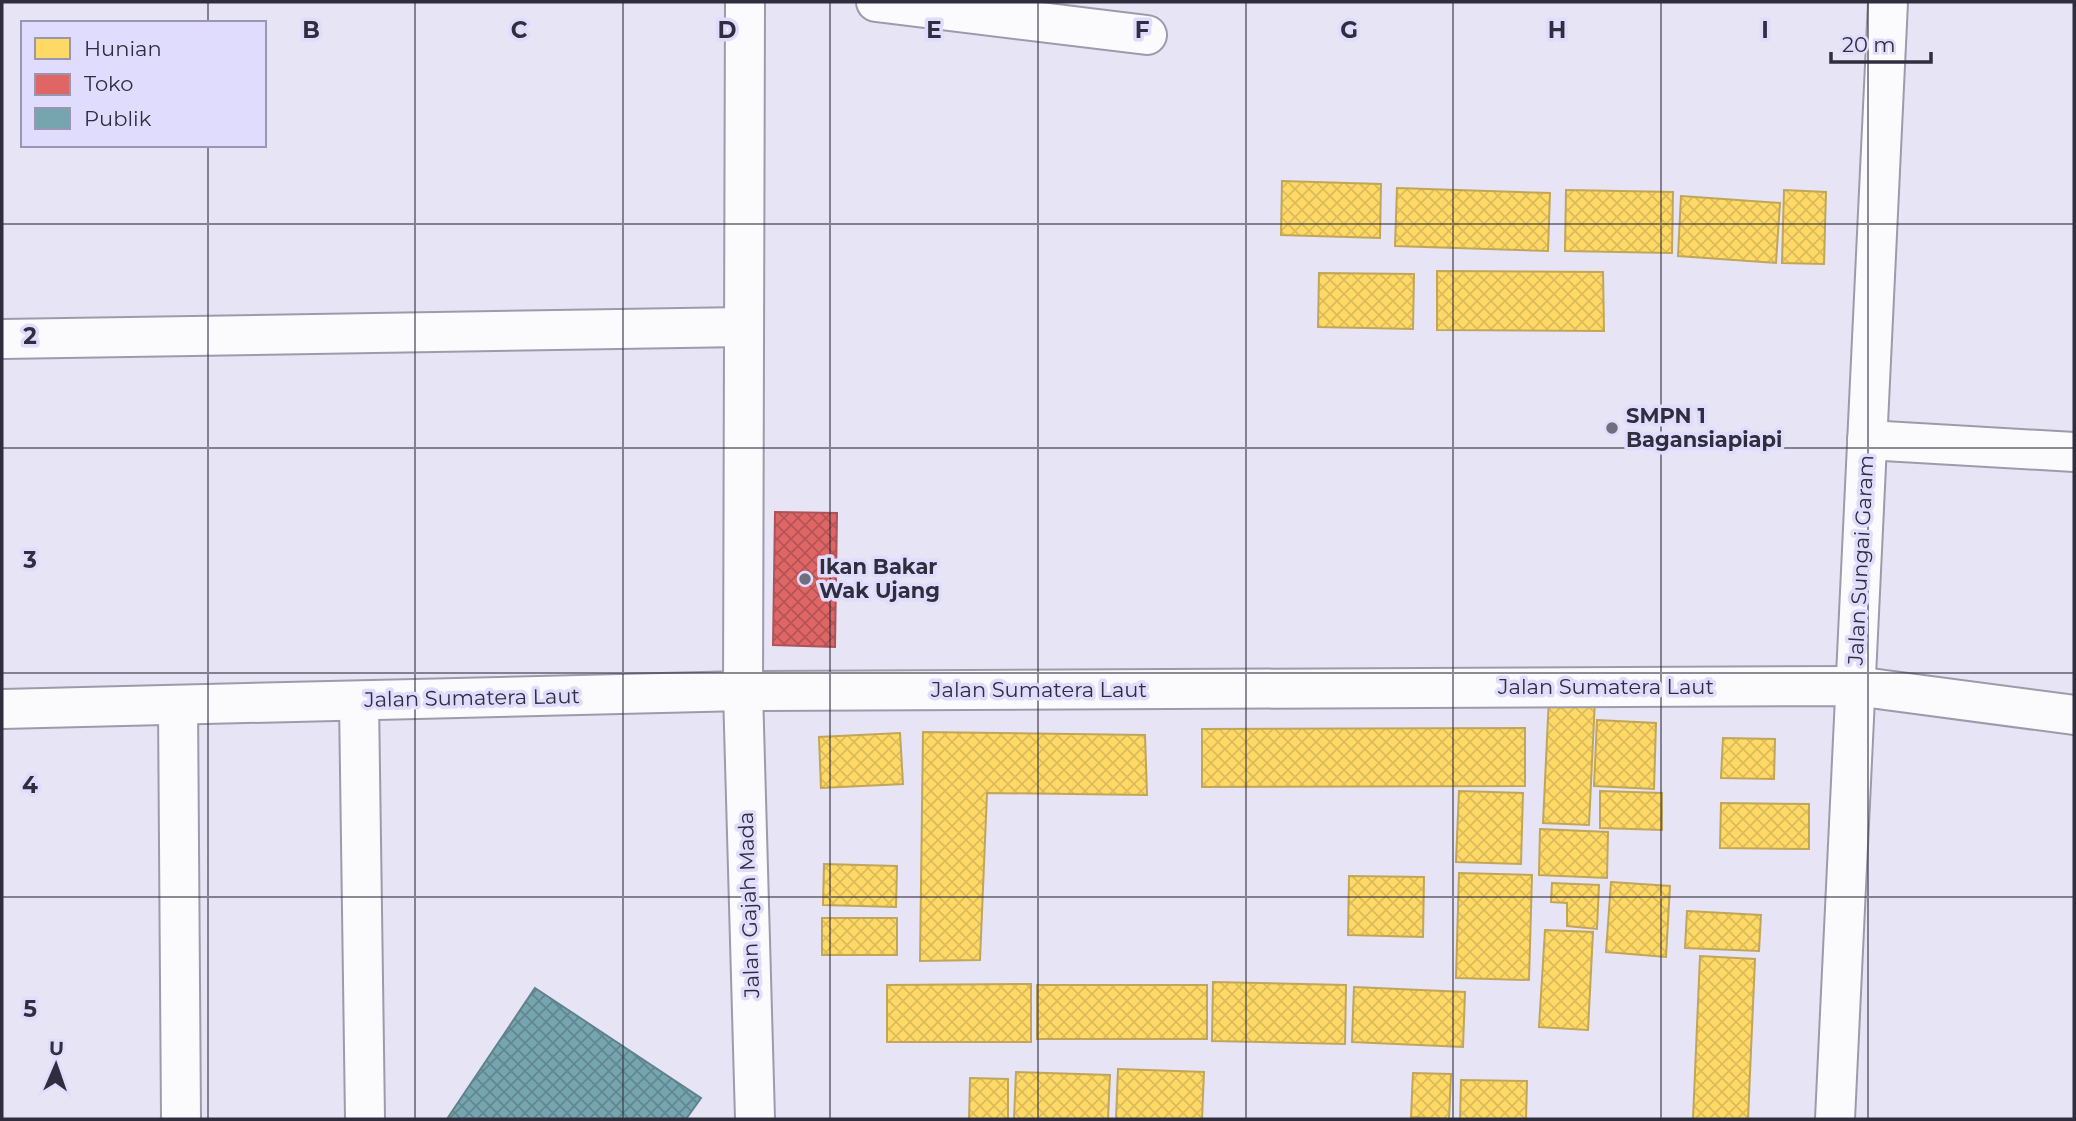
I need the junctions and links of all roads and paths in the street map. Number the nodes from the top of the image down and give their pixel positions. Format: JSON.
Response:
{"nodes":[{"id":1,"x":745,"y":2,"type":"edge"},
{"id":2,"x":876,"y":2,"type":"edge"},
{"id":3,"x":1888,"y":2,"type":"edge"},
{"id":4,"x":1147,"y":35,"type":"dead end"},
{"id":5,"x":744,"y":327,"type":"junction"},
{"id":6,"x":2,"y":339,"type":"edge"},
{"id":7,"x":1867,"y":440,"type":"junction"},
{"id":8,"x":2074,"y":452,"type":"edge"},
{"id":9,"x":1855,"y":685,"type":"junction"},
{"id":10,"x":743,"y":691,"type":"junction"},
{"id":11,"x":359,"y":701,"type":"junction"},
{"id":12,"x":178,"y":705,"type":"junction"},
{"id":13,"x":2,"y":709,"type":"edge"},
{"id":14,"x":2074,"y":715,"type":"edge"},
{"id":15,"x":181,"y":1119,"type":"edge"},
{"id":16,"x":365,"y":1119,"type":"edge"},
{"id":17,"x":755,"y":1119,"type":"edge"},
{"id":18,"x":1835,"y":1119,"type":"edge"}],
"edges":[{"from":1,"to":5,"type":"street","name":"Jalan Gajah Mada"},
{"from":2,"to":4,"type":"street"},
{"from":3,"to":7,"type":"street","name":"Jalan Sungai Garam"},
{"from":5,"to":6,"type":"street"},
{"from":5,"to":10,"type":"street","name":"Jalan Gajah Mada"},
{"from":7,"to":8,"type":"street"},
{"from":7,"to":9,"type":"street","name":"Jalan Sungai Garam"},
{"from":9,"to":10,"type":"street","name":"Jalan Sumatera Laut"},
{"from":9,"to":14,"type":"street","name":"Jalan Sumatera Laut"},
{"from":9,"to":18,"type":"street","name":"Jalan Sungai Garam"},
{"from":10,"to":11,"type":"street","name":"Jalan Sumatera Laut"},
{"from":10,"to":17,"type":"street","name":"Jalan Gajah Mada"},
{"from":11,"to":12,"type":"street","name":"Jalan Sumatera Laut"},
{"from":11,"to":16,"type":"street"},
{"from":12,"to":13,"type":"street","name":"Jalan Sumatera Laut"},
{"from":12,"to":15,"type":"street"}]}
